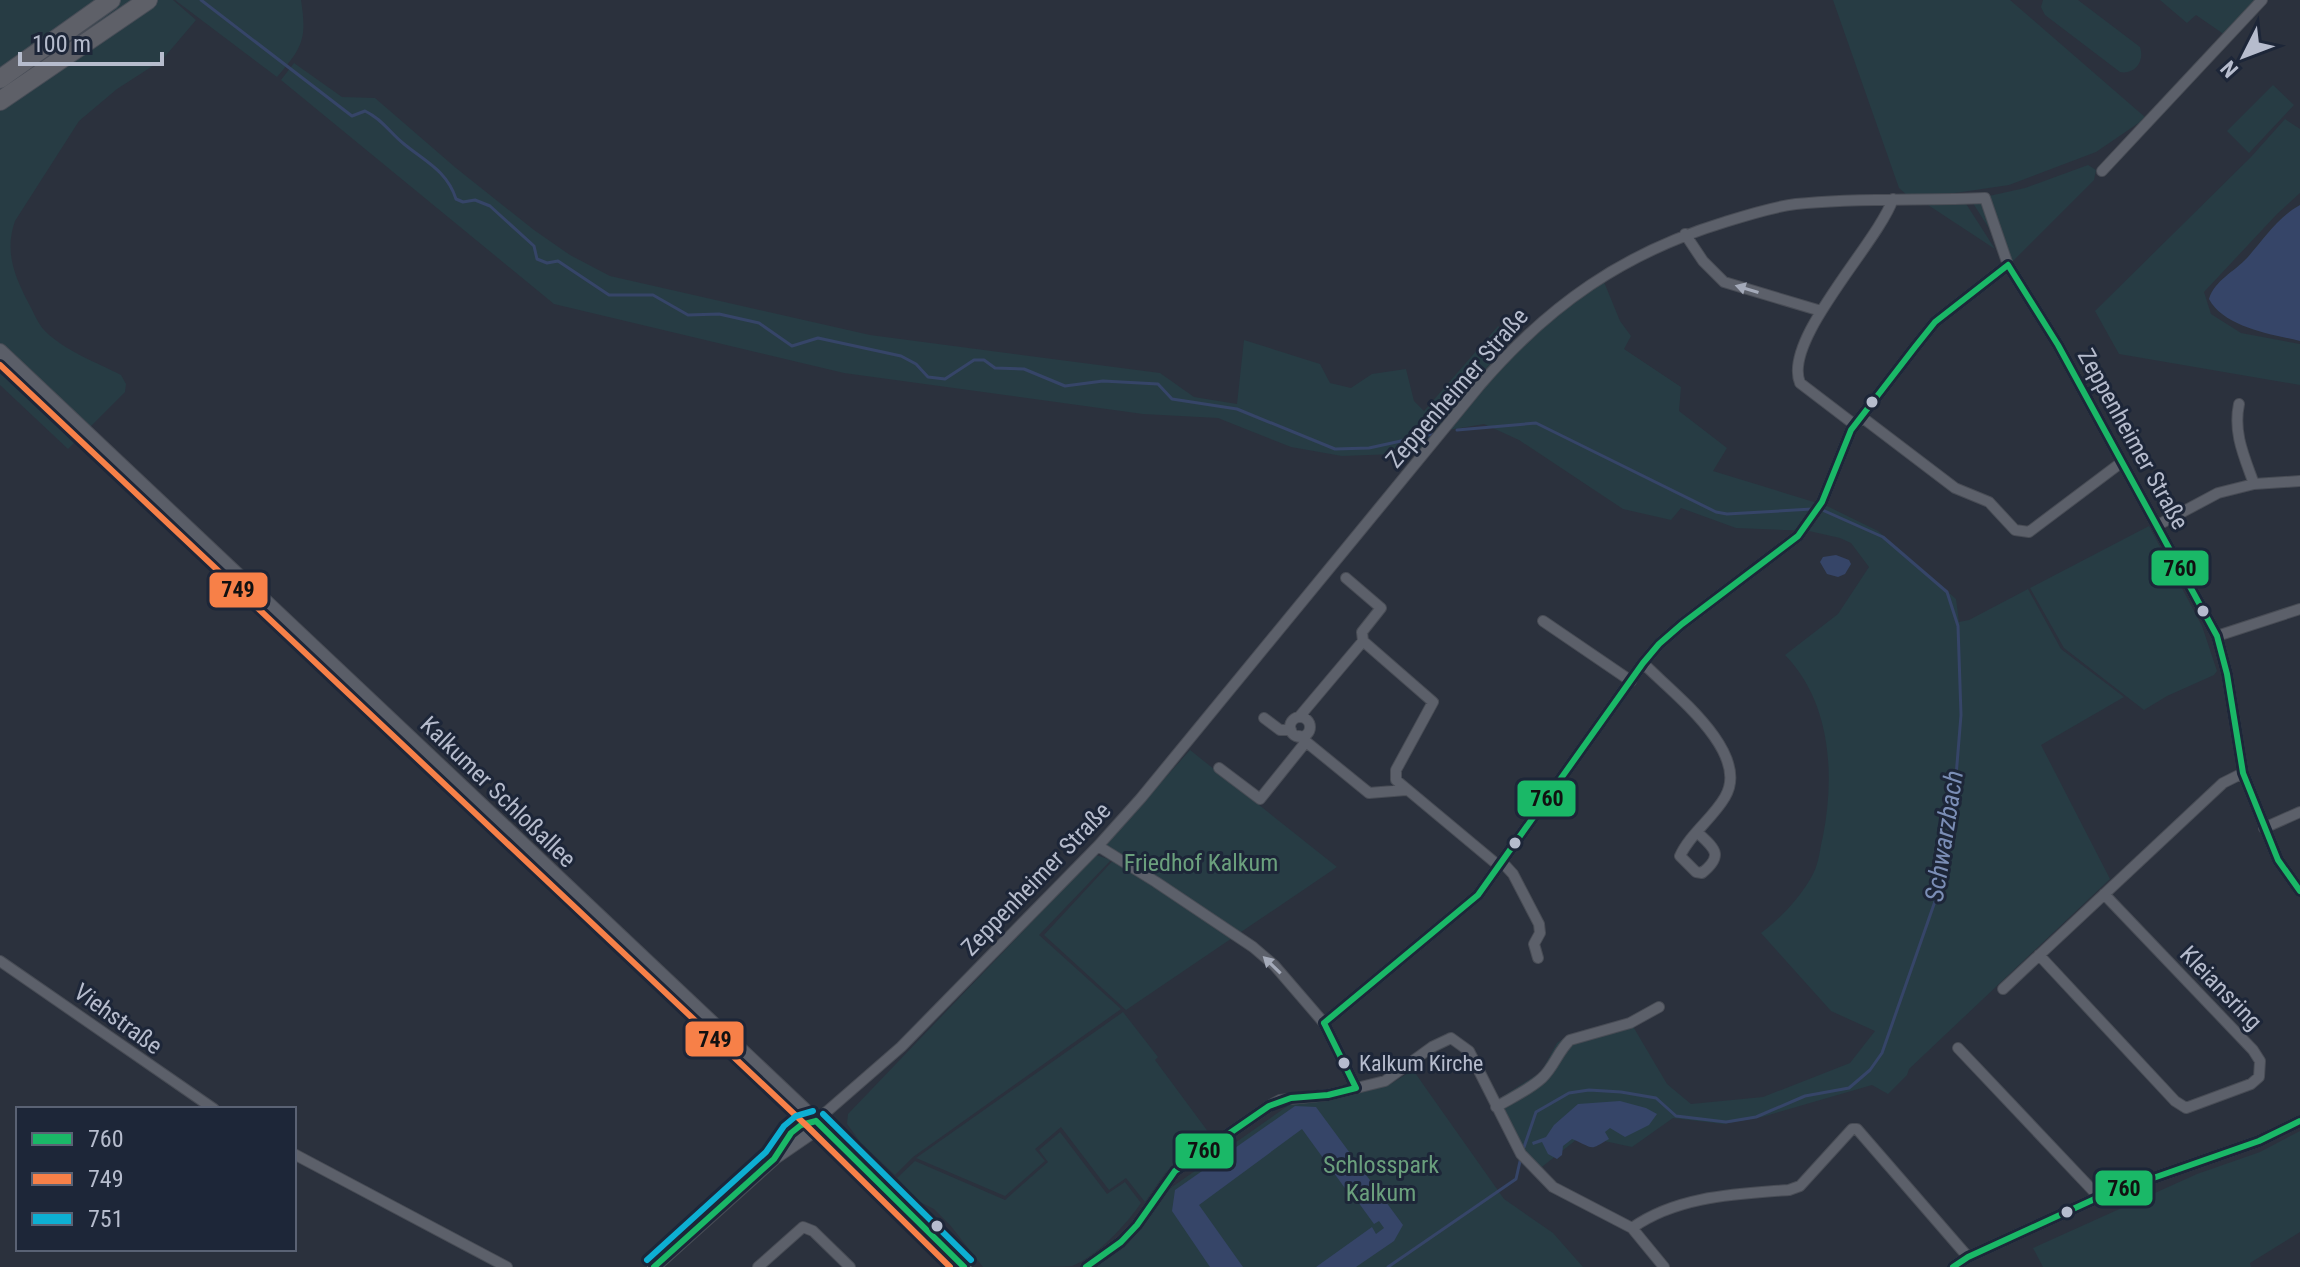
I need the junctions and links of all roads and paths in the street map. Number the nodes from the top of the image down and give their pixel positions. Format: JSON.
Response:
{"nodes":[{"id":1,"x":111,"y":0,"type":"edge"},
{"id":2,"x":148,"y":0,"type":"edge"},
{"id":3,"x":2262,"y":0,"type":"edge"},
{"id":4,"x":0,"y":79,"type":"edge"},
{"id":5,"x":0,"y":101,"type":"edge"},
{"id":6,"x":2102,"y":171,"type":"dead end"},
{"id":7,"x":1893,"y":199,"type":"junction"},
{"id":8,"x":1685,"y":234,"type":"junction"},
{"id":9,"x":2008,"y":265,"type":"junction"},
{"id":10,"x":1821,"y":311,"type":"junction"},
{"id":11,"x":0,"y":351,"type":"edge"},
{"id":12,"x":2239,"y":404,"type":"dead end"},
{"id":13,"x":1859,"y":421,"type":"junction"},
{"id":14,"x":2122,"y":462,"type":"junction"},
{"id":15,"x":2300,"y":481,"type":"edge"},
{"id":16,"x":2254,"y":484,"type":"junction"},
{"id":17,"x":2158,"y":525,"type":"junction"},
{"id":18,"x":1346,"y":578,"type":"dead end"},
{"id":19,"x":2300,"y":609,"type":"edge"},
{"id":20,"x":1543,"y":621,"type":"dead end"},
{"id":21,"x":2217,"y":636,"type":"junction"},
{"id":22,"x":1363,"y":641,"type":"junction"},
{"id":23,"x":1643,"y":663,"type":"junction"},
{"id":24,"x":1631,"y":681,"type":"junction"},
{"id":25,"x":1299,"y":717,"type":"junction"},
{"id":26,"x":1264,"y":718,"type":"dead end"},
{"id":27,"x":1298,"y":736,"type":"junction"},
{"id":28,"x":1219,"y":768,"type":"dead end"},
{"id":29,"x":2243,"y":773,"type":"junction"},
{"id":30,"x":1406,"y":790,"type":"junction"},
{"id":31,"x":2300,"y":812,"type":"edge"},
{"id":32,"x":2264,"y":828,"type":"junction"},
{"id":33,"x":1698,"y":833,"type":"dead end"},
{"id":34,"x":1098,"y":846,"type":"junction"},
{"id":35,"x":1500,"y":864,"type":"junction"},
{"id":36,"x":2300,"y":891,"type":"edge"},
{"id":37,"x":2104,"y":894,"type":"junction"},
{"id":38,"x":2039,"y":955,"type":"junction"},
{"id":39,"x":1538,"y":958,"type":"dead end"},
{"id":40,"x":0,"y":961,"type":"edge"},
{"id":41,"x":2003,"y":989,"type":"dead end"},
{"id":42,"x":1659,"y":1007,"type":"dead end"},
{"id":43,"x":1324,"y":1023,"type":"junction"},
{"id":44,"x":1958,"y":1048,"type":"dead end"},
{"id":45,"x":1356,"y":1088,"type":"junction"},
{"id":46,"x":211,"y":1107,"type":"edge"},
{"id":47,"x":1496,"y":1107,"type":"junction"},
{"id":48,"x":816,"y":1121,"type":"junction"},
{"id":49,"x":2300,"y":1121,"type":"edge"},
{"id":50,"x":296,"y":1155,"type":"edge"},
{"id":51,"x":2099,"y":1197,"type":"junction"},
{"id":52,"x":1632,"y":1228,"type":"junction"},
{"id":53,"x":1968,"y":1257,"type":"junction"},
{"id":54,"x":507,"y":1267,"type":"edge"},
{"id":55,"x":654,"y":1267,"type":"edge"},
{"id":56,"x":758,"y":1267,"type":"edge"},
{"id":57,"x":850,"y":1267,"type":"edge"},
{"id":58,"x":964,"y":1267,"type":"edge"},
{"id":59,"x":1086,"y":1267,"type":"edge"},
{"id":60,"x":1664,"y":1267,"type":"edge"},
{"id":61,"x":1953,"y":1267,"type":"edge"}],
"edges":[{"from":1,"to":4,"type":"highway"},
{"from":2,"to":5,"type":"highway"},
{"from":3,"to":6,"type":"street"},
{"from":7,"to":8,"type":"street","name":"Zeppenheimer Straße"},
{"from":7,"to":9,"type":"street","name":"Zeppenheimer Straße"},
{"from":7,"to":10,"type":"street"},
{"from":10,"to":8,"type":"street","one_way":true},
{"from":8,"to":34,"type":"street","name":"Zeppenheimer Straße"},
{"from":9,"to":13,"type":"street"},
{"from":9,"to":14,"type":"street","name":"Zeppenheimer Straße"},
{"from":10,"to":13,"type":"street"},
{"from":11,"to":48,"type":"main road","name":"Kalkumer Schloßallee"},
{"from":12,"to":16,"type":"street"},
{"from":13,"to":14,"type":"street"},
{"from":13,"to":23,"type":"street"},
{"from":14,"to":17,"type":"street","name":"Zeppenheimer Straße"},
{"from":15,"to":16,"type":"street"},
{"from":16,"to":17,"type":"street"},
{"from":17,"to":21,"type":"street","name":"Zeppenheimer Straße"},
{"from":18,"to":22,"type":"street"},
{"from":19,"to":21,"type":"street"},
{"from":20,"to":24,"type":"street"},
{"from":21,"to":29,"type":"street","name":"Zeppenheimer Straße"},
{"from":22,"to":25,"type":"street"},
{"from":22,"to":30,"type":"street"},
{"from":23,"to":24,"type":"street"},
{"from":23,"to":33,"type":"street"},
{"from":24,"to":35,"type":"street"},
{"from":25,"to":27,"type":"street"},
{"from":25,"to":27,"type":"street"},
{"from":26,"to":27,"type":"street"},
{"from":27,"to":28,"type":"street"},
{"from":27,"to":30,"type":"street"},
{"from":29,"to":32,"type":"street","name":"Zeppenheimer Straße"},
{"from":29,"to":37,"type":"street"},
{"from":30,"to":35,"type":"street"},
{"from":31,"to":32,"type":"street"},
{"from":32,"to":36,"type":"street","name":"Zeppenheimer Straße"},
{"from":43,"to":34,"type":"street","one_way":true},
{"from":34,"to":48,"type":"street","name":"Zeppenheimer Straße"},
{"from":35,"to":39,"type":"street"},
{"from":35,"to":43,"type":"street"},
{"from":37,"to":38,"type":"street"},
{"from":37,"to":38,"type":"street","name":"Kleiansring"},
{"from":38,"to":41,"type":"street"},
{"from":40,"to":46,"type":"street","name":"Viehstraße"},
{"from":42,"to":47,"type":"street"},
{"from":43,"to":45,"type":"street"},
{"from":44,"to":51,"type":"street"},
{"from":45,"to":47,"type":"street"},
{"from":45,"to":59,"type":"street"},
{"from":47,"to":52,"type":"street"},
{"from":48,"to":55,"type":"street"},
{"from":48,"to":58,"type":"main road","name":"Kalkumer Schloßallee"},
{"from":49,"to":51,"type":"street"},
{"from":50,"to":54,"type":"street"},
{"from":51,"to":53,"type":"street"},
{"from":52,"to":53,"type":"street"},
{"from":52,"to":60,"type":"street"},
{"from":53,"to":61,"type":"street"},
{"from":56,"to":57,"type":"street"}]}
